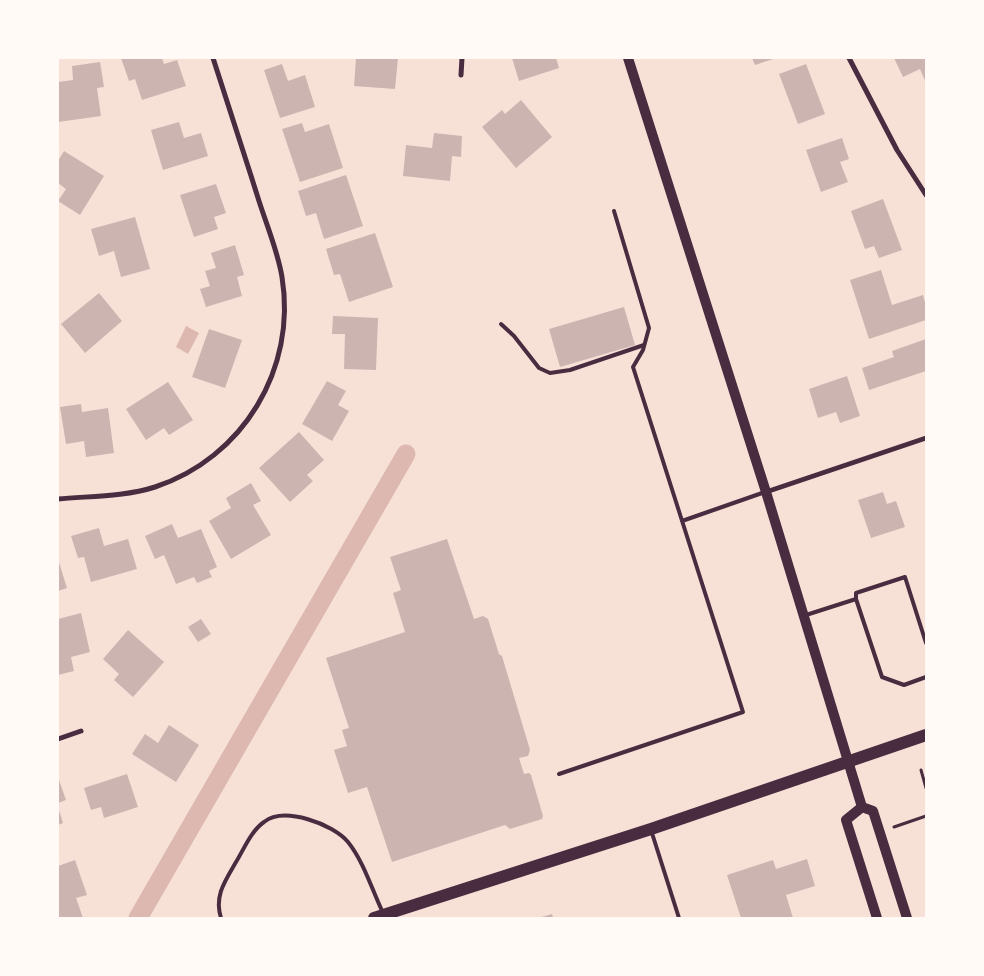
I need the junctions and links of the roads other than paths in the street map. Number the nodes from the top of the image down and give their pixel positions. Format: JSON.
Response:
{"nodes":[{"id":1,"x":213,"y":58,"type":"edge"},
{"id":2,"x":462,"y":58,"type":"edge"},
{"id":3,"x":628,"y":58,"type":"edge"},
{"id":4,"x":849,"y":58,"type":"edge"},
{"id":5,"x":461,"y":75,"type":"dead end"},
{"id":6,"x":926,"y":195,"type":"edge"},
{"id":7,"x":614,"y":211,"type":"dead end"},
{"id":8,"x":501,"y":324,"type":"dead end"},
{"id":9,"x":644,"y":344,"type":"junction"},
{"id":10,"x":926,"y":438,"type":"edge"},
{"id":11,"x":766,"y":492,"type":"junction"},
{"id":12,"x":58,"y":499,"type":"edge"},
{"id":13,"x":682,"y":521,"type":"junction"},
{"id":14,"x":856,"y":599,"type":"junction"},
{"id":15,"x":804,"y":616,"type":"junction"},
{"id":16,"x":926,"y":643,"type":"edge"},
{"id":17,"x":926,"y":677,"type":"edge"},
{"id":18,"x":81,"y":731,"type":"dead end"},
{"id":19,"x":926,"y":735,"type":"edge"},
{"id":20,"x":58,"y":739,"type":"edge"},
{"id":21,"x":848,"y":761,"type":"junction"},
{"id":22,"x":558,"y":774,"type":"dead end"},
{"id":23,"x":862,"y":807,"type":"junction"},
{"id":24,"x":651,"y":829,"type":"junction"},
{"id":25,"x":379,"y":917,"type":"edge"},
{"id":26,"x":221,"y":918,"type":"edge"},
{"id":27,"x":679,"y":918,"type":"edge"},
{"id":28,"x":877,"y":918,"type":"edge"},
{"id":29,"x":907,"y":918,"type":"edge"}],
"edges":[{"from":1,"to":12,"type":"street"},
{"from":2,"to":5,"type":"street"},
{"from":3,"to":11,"type":"main road"},
{"from":4,"to":6,"type":"street"},
{"from":7,"to":9,"type":"lane"},
{"from":8,"to":9,"type":"lane"},
{"from":9,"to":13,"type":"lane"},
{"from":10,"to":11,"type":"street"},
{"from":11,"to":13,"type":"lane"},
{"from":11,"to":15,"type":"main road"},
{"from":13,"to":22,"type":"lane"},
{"from":14,"to":15,"type":"lane"},
{"from":14,"to":16,"type":"lane"},
{"from":14,"to":17,"type":"lane"},
{"from":15,"to":21,"type":"main road"},
{"from":18,"to":20,"type":"street"},
{"from":19,"to":21,"type":"main road"},
{"from":21,"to":23,"type":"main road"},
{"from":21,"to":24,"type":"main road"},
{"from":23,"to":28,"type":"main road"},
{"from":23,"to":29,"type":"main road"},
{"from":24,"to":25,"type":"main road"},
{"from":24,"to":27,"type":"lane"},
{"from":25,"to":26,"type":"lane"}]}
